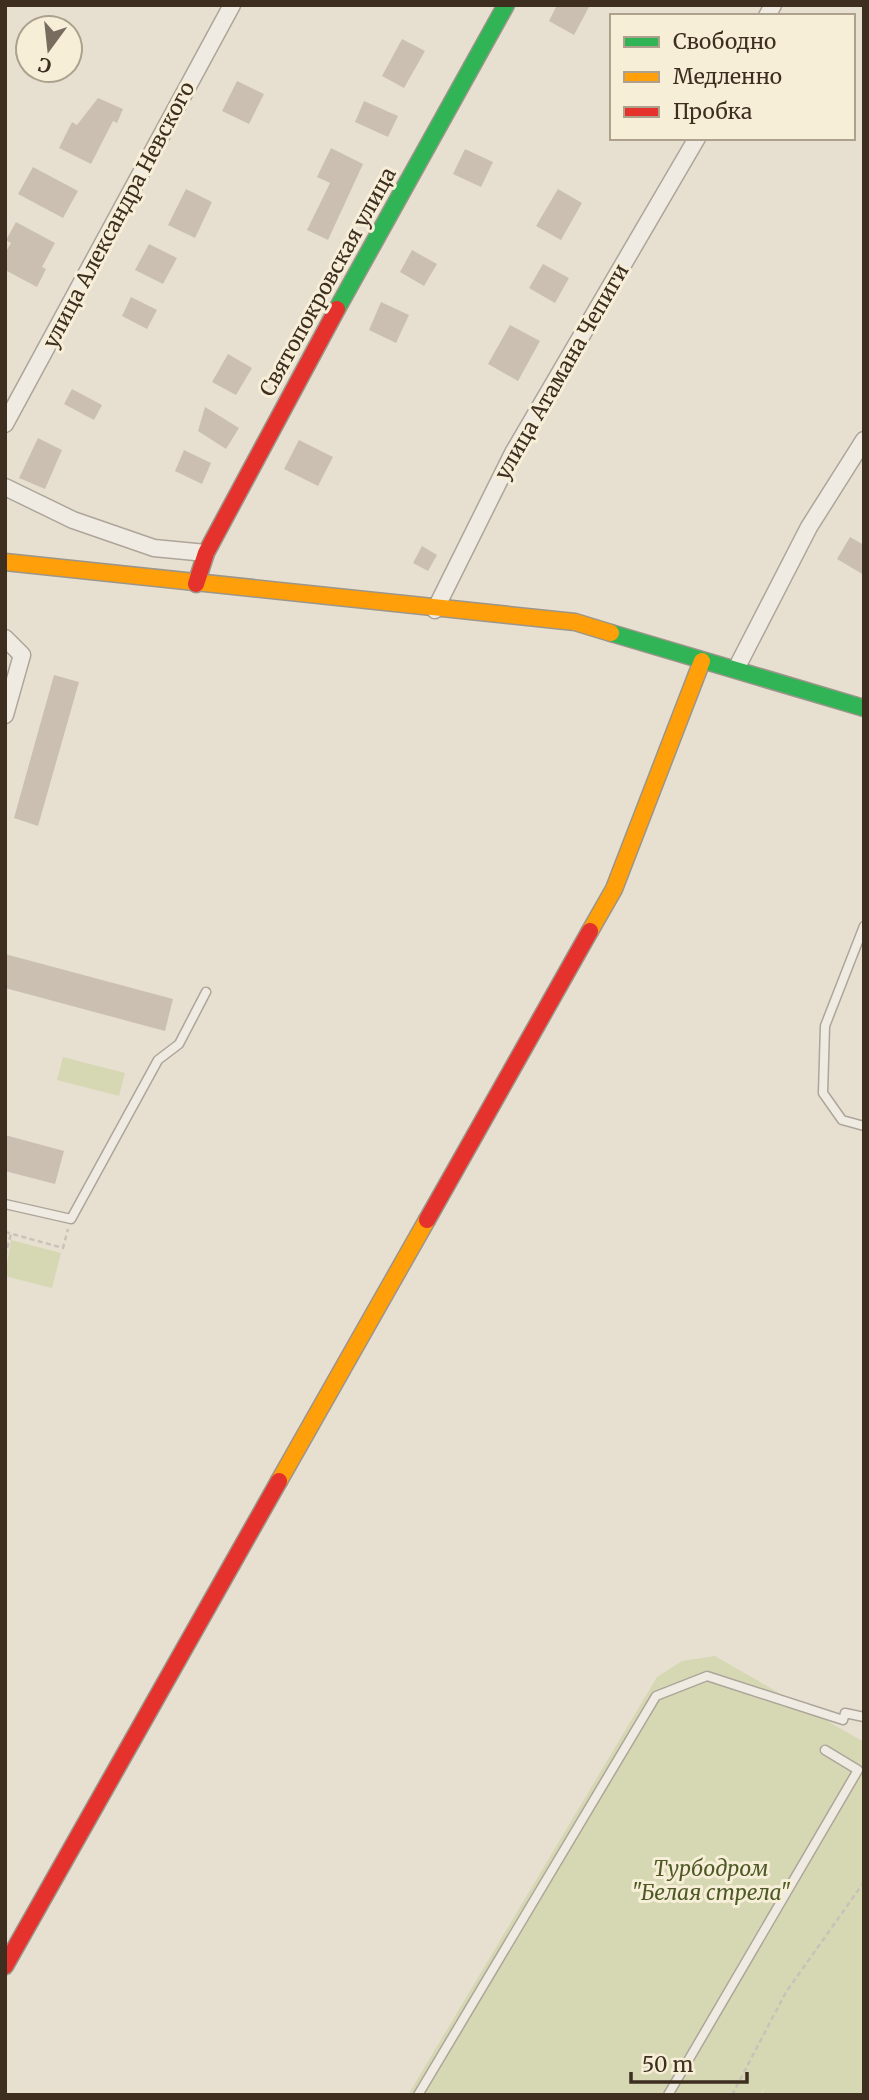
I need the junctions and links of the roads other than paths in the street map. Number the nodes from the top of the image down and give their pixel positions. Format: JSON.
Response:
{"nodes":[{"id":1,"x":232,"y":5,"type":"edge"},
{"id":2,"x":506,"y":5,"type":"edge"},
{"id":3,"x":696,"y":140,"type":"edge"},
{"id":4,"x":5,"y":425,"type":"edge"},
{"id":5,"x":864,"y":440,"type":"edge"},
{"id":6,"x":5,"y":487,"type":"edge"},
{"id":7,"x":206,"y":553,"type":"junction"},
{"id":8,"x":5,"y":562,"type":"edge"},
{"id":9,"x":196,"y":584,"type":"junction"},
{"id":10,"x":435,"y":610,"type":"junction"},
{"id":11,"x":5,"y":638,"type":"edge"},
{"id":12,"x":702,"y":661,"type":"junction"},
{"id":13,"x":736,"y":669,"type":"junction"},
{"id":14,"x":864,"y":708,"type":"edge"},
{"id":15,"x":5,"y":715,"type":"edge"},
{"id":16,"x":864,"y":926,"type":"edge"},
{"id":17,"x":206,"y":992,"type":"dead end"},
{"id":18,"x":864,"y":1126,"type":"edge"},
{"id":19,"x":5,"y":1204,"type":"edge"},
{"id":20,"x":864,"y":1717,"type":"edge"},
{"id":21,"x":825,"y":1750,"type":"dead end"},
{"id":22,"x":5,"y":1966,"type":"edge"},
{"id":23,"x":418,"y":2095,"type":"edge"},
{"id":24,"x":668,"y":2095,"type":"edge"}],
"edges":[{"from":1,"to":4,"type":"street","name":"улица Александра Невского"},
{"from":2,"to":7,"type":"street","name":"Святопокровская улица"},
{"from":3,"to":10,"type":"street","name":"улица Атамана Чепиги"},
{"from":5,"to":13,"type":"street"},
{"from":6,"to":7,"type":"street"},
{"from":7,"to":9,"type":"street","name":"Святопокровская улица"},
{"from":8,"to":9,"type":"street"},
{"from":9,"to":10,"type":"street"},
{"from":10,"to":12,"type":"street"},
{"from":11,"to":15,"type":"street"},
{"from":12,"to":13,"type":"street"},
{"from":12,"to":22,"type":"street"},
{"from":13,"to":14,"type":"street"},
{"from":16,"to":18,"type":"lane"},
{"from":17,"to":19,"type":"lane"},
{"from":20,"to":23,"type":"lane"},
{"from":21,"to":24,"type":"lane"}]}
